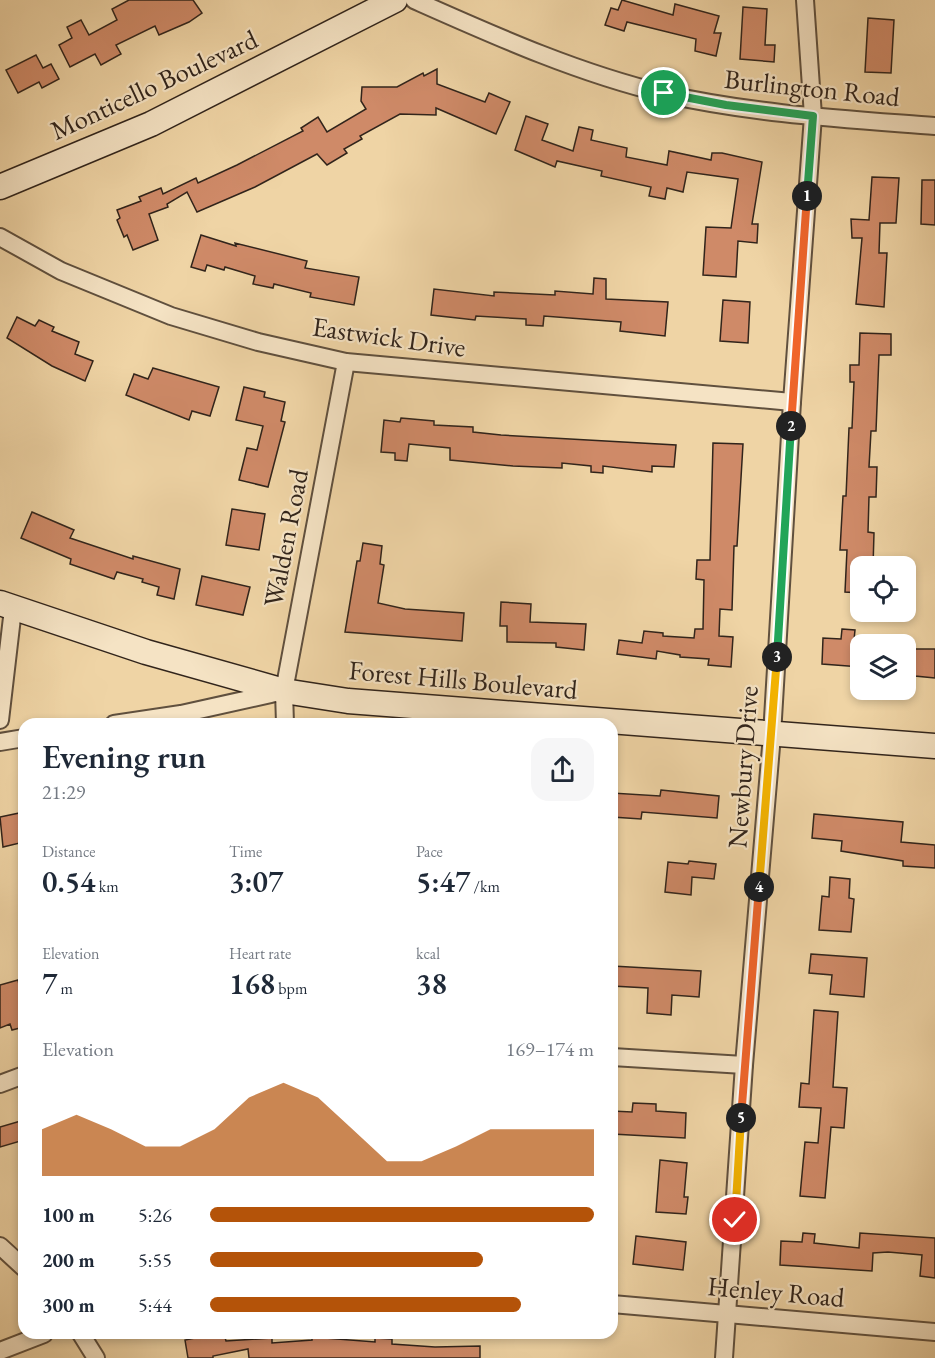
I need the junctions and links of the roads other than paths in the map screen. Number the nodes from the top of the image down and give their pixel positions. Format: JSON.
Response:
{"nodes":[{"id":1,"x":395,"y":0,"type":"edge"},
{"id":2,"x":414,"y":0,"type":"edge"},
{"id":3,"x":805,"y":0,"type":"edge"},
{"id":4,"x":813,"y":116,"type":"junction"},
{"id":5,"x":935,"y":126,"type":"edge"},
{"id":6,"x":0,"y":187,"type":"edge"},
{"id":7,"x":0,"y":237,"type":"edge"},
{"id":8,"x":346,"y":362,"type":"junction"},
{"id":9,"x":792,"y":402,"type":"junction"},
{"id":10,"x":7,"y":606,"type":"edge"},
{"id":11,"x":284,"y":691,"type":"junction"},
{"id":12,"x":154,"y":718,"type":"edge"},
{"id":13,"x":285,"y":718,"type":"edge"},
{"id":14,"x":554,"y":718,"type":"edge"},
{"id":15,"x":0,"y":720,"type":"edge"},
{"id":16,"x":618,"y":723,"type":"edge"},
{"id":17,"x":772,"y":735,"type":"junction"},
{"id":18,"x":18,"y":739,"type":"edge"},
{"id":19,"x":0,"y":742,"type":"edge"},
{"id":20,"x":935,"y":746,"type":"edge"},
{"id":21,"x":618,"y":1057,"type":"edge"},
{"id":22,"x":744,"y":1065,"type":"junction"},
{"id":23,"x":18,"y":1077,"type":"edge"},
{"id":24,"x":0,"y":1084,"type":"edge"},
{"id":25,"x":0,"y":1246,"type":"edge"},
{"id":26,"x":18,"y":1262,"type":"edge"},
{"id":27,"x":618,"y":1305,"type":"edge"},
{"id":28,"x":729,"y":1314,"type":"junction"},
{"id":29,"x":935,"y":1332,"type":"edge"},
{"id":30,"x":31,"y":1339,"type":"edge"},
{"id":31,"x":84,"y":1339,"type":"edge"},
{"id":32,"x":0,"y":1351,"type":"edge"},
{"id":33,"x":96,"y":1358,"type":"edge"},
{"id":34,"x":724,"y":1358,"type":"edge"}],
"edges":[{"from":1,"to":6,"type":"street","name":"Monticello Boulevard"},
{"from":2,"to":4,"type":"street","name":"Burlington Road"},
{"from":3,"to":4,"type":"street","name":"Newbury Drive"},
{"from":4,"to":5,"type":"street","name":"Burlington Road"},
{"from":4,"to":9,"type":"street","name":"Newbury Drive"},
{"from":7,"to":8,"type":"street","name":"Eastwick Drive"},
{"from":8,"to":9,"type":"street","name":"Eastwick Drive"},
{"from":8,"to":11,"type":"street","name":"Walden Road"},
{"from":9,"to":17,"type":"street","name":"Newbury Drive"},
{"from":10,"to":11,"type":"street","name":"Forest Hills Boulevard"},
{"from":10,"to":15,"type":"street"},
{"from":11,"to":12,"type":"street"},
{"from":11,"to":13,"type":"street","name":"Walden Road"},
{"from":11,"to":14,"type":"street","name":"Forest Hills Boulevard"},
{"from":16,"to":17,"type":"street","name":"Forest Hills Boulevard"},
{"from":17,"to":20,"type":"street","name":"Forest Hills Boulevard"},
{"from":17,"to":22,"type":"street","name":"Newbury Drive"},
{"from":18,"to":19,"type":"street"},
{"from":21,"to":22,"type":"street"},
{"from":22,"to":28,"type":"street","name":"Newbury Drive"},
{"from":23,"to":24,"type":"street"},
{"from":25,"to":26,"type":"street"},
{"from":27,"to":28,"type":"street","name":"Henley Road"},
{"from":28,"to":29,"type":"street","name":"Henley Road"},
{"from":28,"to":34,"type":"street","name":"Newbury Drive"},
{"from":30,"to":32,"type":"street"},
{"from":31,"to":33,"type":"street"}]}
